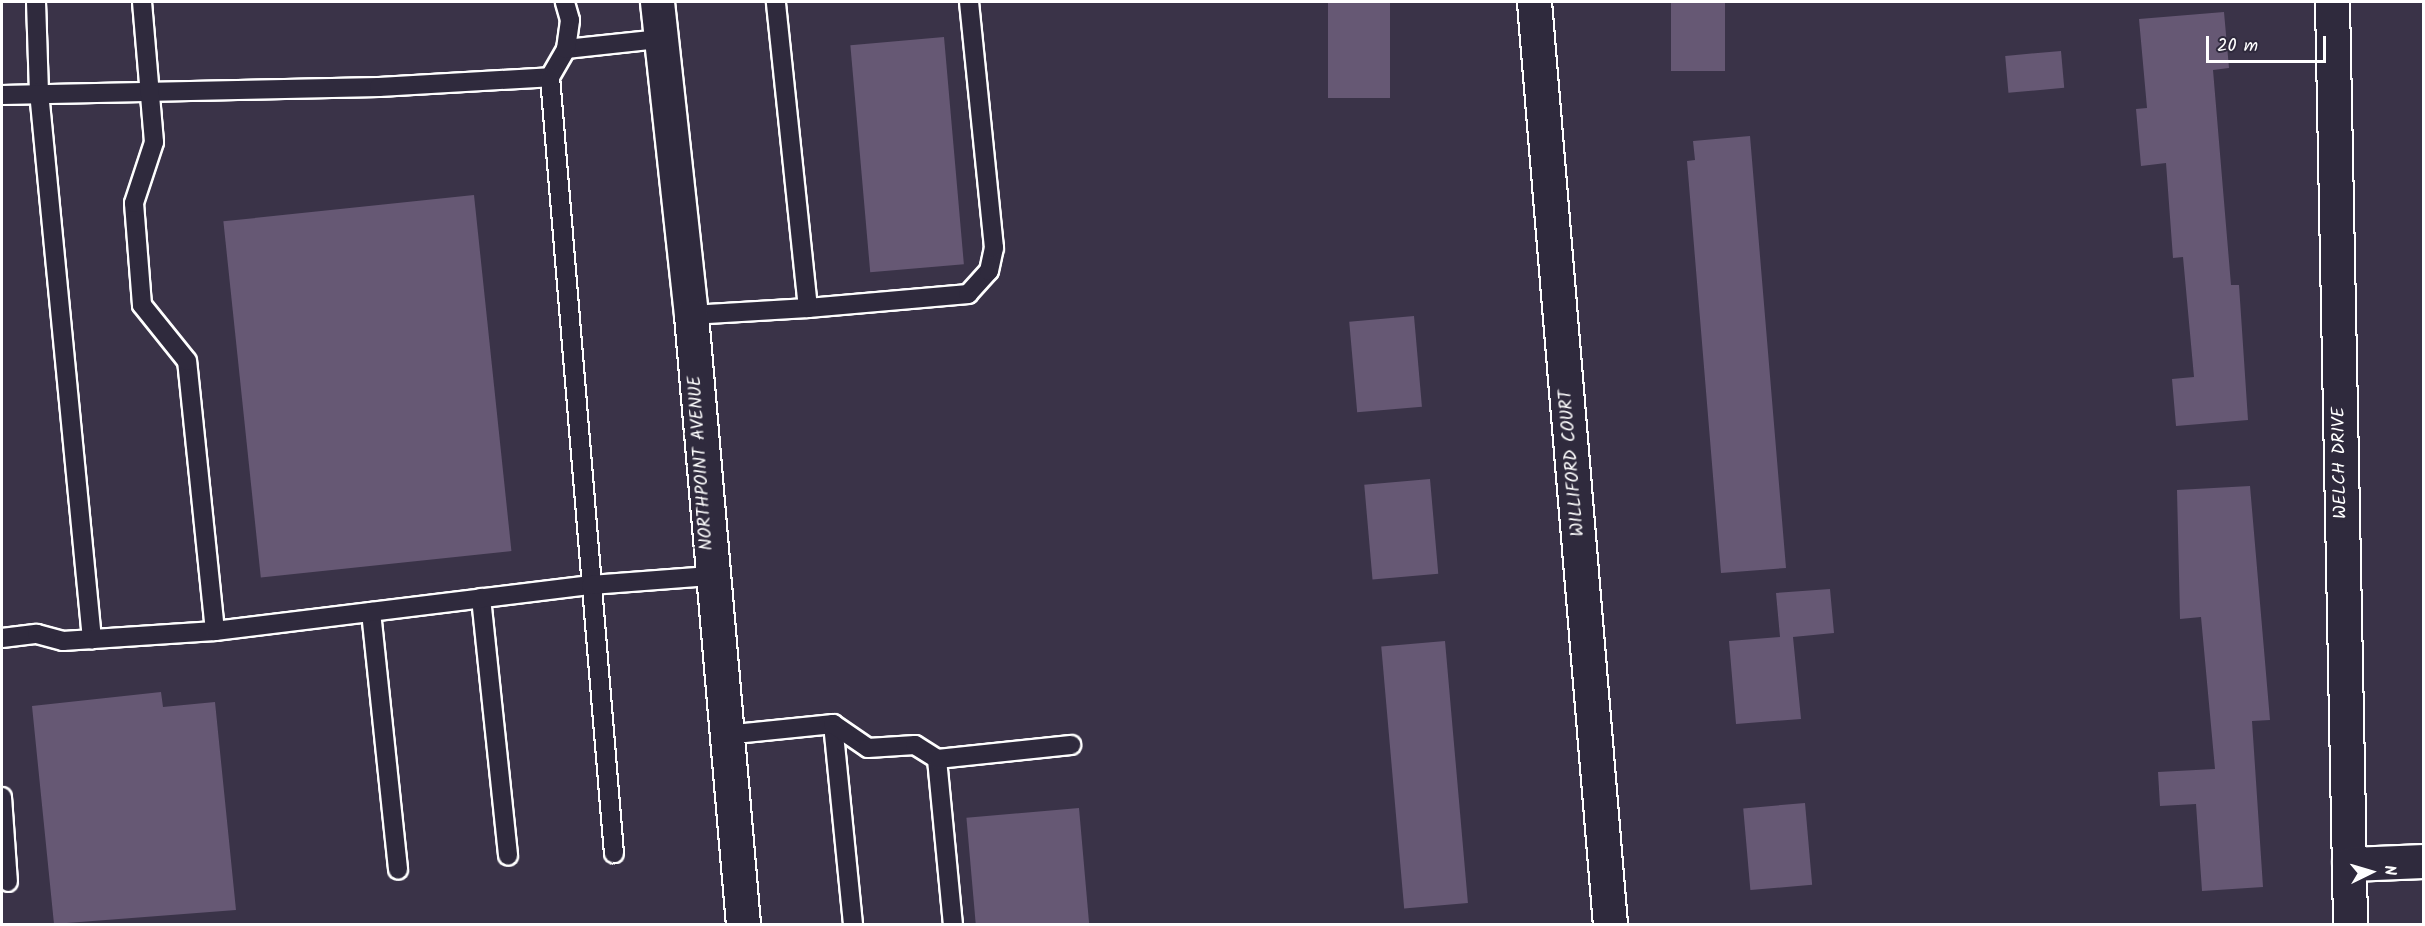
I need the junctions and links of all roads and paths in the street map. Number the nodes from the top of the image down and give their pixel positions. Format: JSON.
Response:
{"nodes":[{"id":1,"x":36,"y":2,"type":"edge"},
{"id":2,"x":142,"y":2,"type":"edge"},
{"id":3,"x":565,"y":2,"type":"edge"},
{"id":4,"x":657,"y":2,"type":"edge"},
{"id":5,"x":776,"y":2,"type":"edge"},
{"id":6,"x":969,"y":2,"type":"edge"},
{"id":7,"x":1534,"y":2,"type":"edge"},
{"id":8,"x":2332,"y":2,"type":"edge"},
{"id":9,"x":660,"y":39,"type":"junction"},
{"id":10,"x":566,"y":49,"type":"junction"},
{"id":11,"x":550,"y":77,"type":"junction"},
{"id":12,"x":149,"y":89,"type":"junction"},
{"id":13,"x":39,"y":92,"type":"junction"},
{"id":14,"x":2,"y":95,"type":"edge"},
{"id":15,"x":808,"y":308,"type":"junction"},
{"id":16,"x":691,"y":315,"type":"junction"},
{"id":17,"x":710,"y":576,"type":"junction"},
{"id":18,"x":591,"y":585,"type":"junction"},
{"id":19,"x":481,"y":598,"type":"junction"},
{"id":20,"x":371,"y":612,"type":"junction"},
{"id":21,"x":215,"y":632,"type":"junction"},
{"id":22,"x":2,"y":638,"type":"edge"},
{"id":23,"x":92,"y":639,"type":"junction"},
{"id":24,"x":833,"y":724,"type":"junction"},
{"id":25,"x":725,"y":735,"type":"junction"},
{"id":26,"x":1071,"y":745,"type":"dead end"},
{"id":27,"x":938,"y":759,"type":"junction"},
{"id":28,"x":2,"y":797,"type":"edge"},
{"id":29,"x":614,"y":853,"type":"dead end"},
{"id":30,"x":508,"y":856,"type":"dead end"},
{"id":31,"x":2424,"y":861,"type":"edge"},
{"id":32,"x":2349,"y":864,"type":"junction"},
{"id":33,"x":398,"y":870,"type":"dead end"},
{"id":34,"x":8,"y":882,"type":"dead end"},
{"id":35,"x":743,"y":924,"type":"edge"},
{"id":36,"x":853,"y":924,"type":"edge"},
{"id":37,"x":954,"y":924,"type":"edge"},
{"id":38,"x":1610,"y":924,"type":"edge"},
{"id":39,"x":2350,"y":924,"type":"edge"}],
"edges":[{"from":1,"to":13,"type":"lane"},
{"from":2,"to":12,"type":"lane"},
{"from":3,"to":10,"type":"lane"},
{"from":4,"to":9,"type":"street","name":"NORTHPOINT AVENUE"},
{"from":5,"to":15,"type":"lane"},
{"from":6,"to":15,"type":"lane"},
{"from":7,"to":38,"type":"street","name":"WILLIFORD COURT"},
{"from":8,"to":32,"type":"street","name":"WELCH DRIVE"},
{"from":9,"to":10,"type":"lane"},
{"from":9,"to":16,"type":"street","name":"NORTHPOINT AVENUE"},
{"from":10,"to":11,"type":"lane"},
{"from":11,"to":12,"type":"lane"},
{"from":11,"to":18,"type":"lane"},
{"from":12,"to":13,"type":"lane"},
{"from":12,"to":21,"type":"lane"},
{"from":13,"to":14,"type":"lane"},
{"from":13,"to":23,"type":"lane"},
{"from":15,"to":16,"type":"lane"},
{"from":16,"to":17,"type":"street","name":"NORTHPOINT AVENUE"},
{"from":17,"to":18,"type":"lane"},
{"from":17,"to":25,"type":"street","name":"NORTHPOINT AVENUE"},
{"from":18,"to":19,"type":"lane"},
{"from":18,"to":29,"type":"lane"},
{"from":19,"to":20,"type":"lane"},
{"from":19,"to":30,"type":"lane"},
{"from":20,"to":21,"type":"lane"},
{"from":20,"to":33,"type":"lane"},
{"from":21,"to":23,"type":"lane"},
{"from":22,"to":23,"type":"lane"},
{"from":24,"to":25,"type":"lane"},
{"from":24,"to":27,"type":"lane"},
{"from":24,"to":36,"type":"lane"},
{"from":25,"to":35,"type":"street","name":"NORTHPOINT AVENUE"},
{"from":26,"to":27,"type":"lane"},
{"from":27,"to":37,"type":"lane"},
{"from":28,"to":34,"type":"lane"},
{"from":31,"to":32,"type":"street"},
{"from":32,"to":39,"type":"street","name":"WELCH DRIVE"}]}
